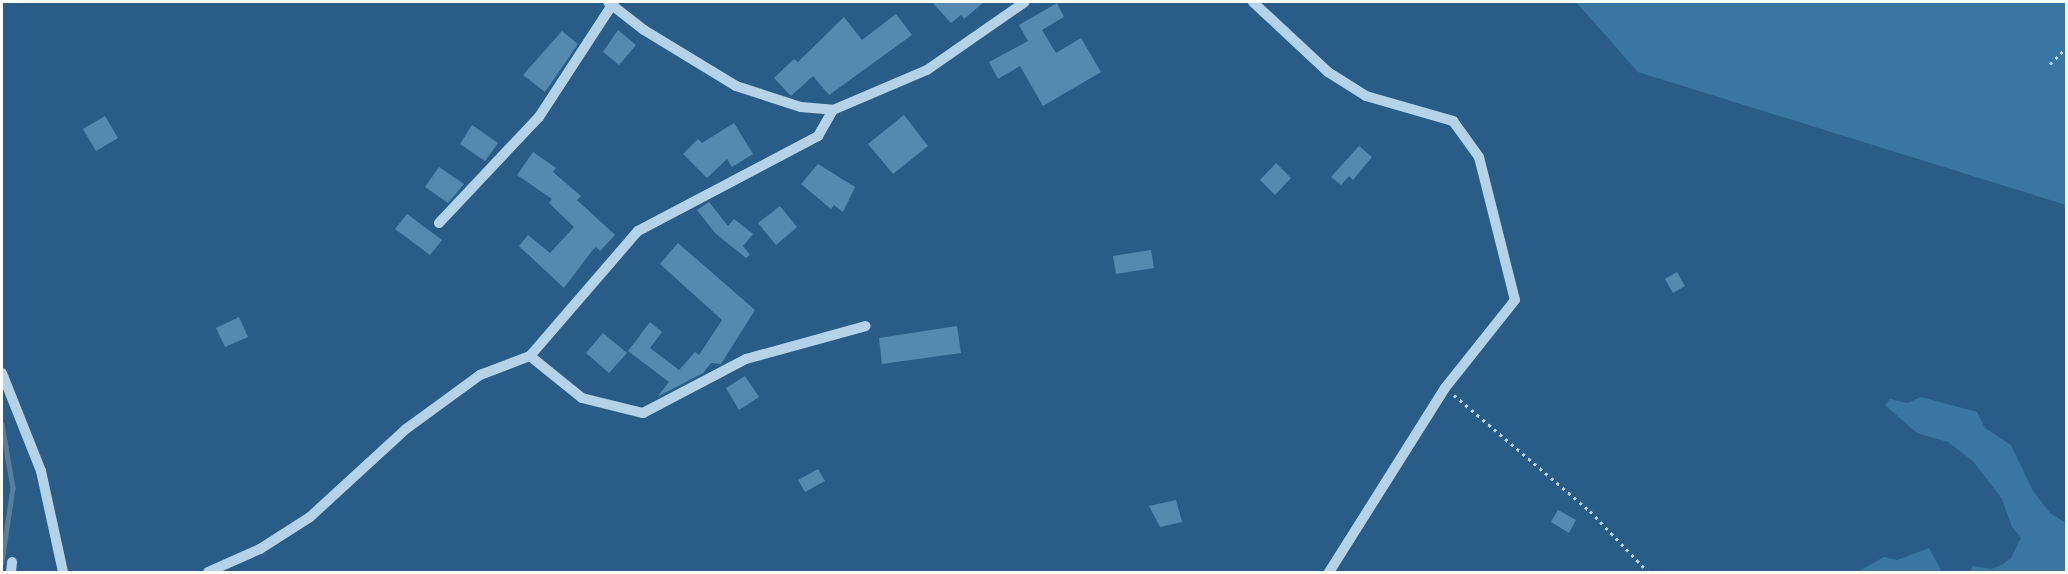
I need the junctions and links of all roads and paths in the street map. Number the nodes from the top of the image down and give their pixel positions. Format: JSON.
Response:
{"nodes":[{"id":1,"x":611,"y":2,"type":"edge"},
{"id":2,"x":1025,"y":2,"type":"edge"},
{"id":3,"x":1253,"y":2,"type":"edge"},
{"id":4,"x":2067,"y":48,"type":"edge"},
{"id":5,"x":2050,"y":64,"type":"dead end"},
{"id":6,"x":833,"y":110,"type":"junction"},
{"id":7,"x":439,"y":223,"type":"dead end"},
{"id":8,"x":866,"y":326,"type":"dead end"},
{"id":9,"x":530,"y":356,"type":"junction"},
{"id":10,"x":2,"y":373,"type":"edge"},
{"id":11,"x":1445,"y":388,"type":"junction"},
{"id":12,"x":63,"y":573,"type":"edge"},
{"id":13,"x":208,"y":573,"type":"edge"},
{"id":14,"x":1329,"y":573,"type":"edge"},
{"id":15,"x":1648,"y":573,"type":"edge"}],
"edges":[{"from":1,"to":6,"type":"street"},
{"from":1,"to":7,"type":"street"},
{"from":2,"to":6,"type":"street"},
{"from":3,"to":11,"type":"street"},
{"from":4,"to":5,"type":"path"},
{"from":6,"to":9,"type":"street"},
{"from":8,"to":9,"type":"street"},
{"from":9,"to":13,"type":"street"},
{"from":10,"to":12,"type":"street"},
{"from":11,"to":14,"type":"street"},
{"from":11,"to":15,"type":"path"}]}
